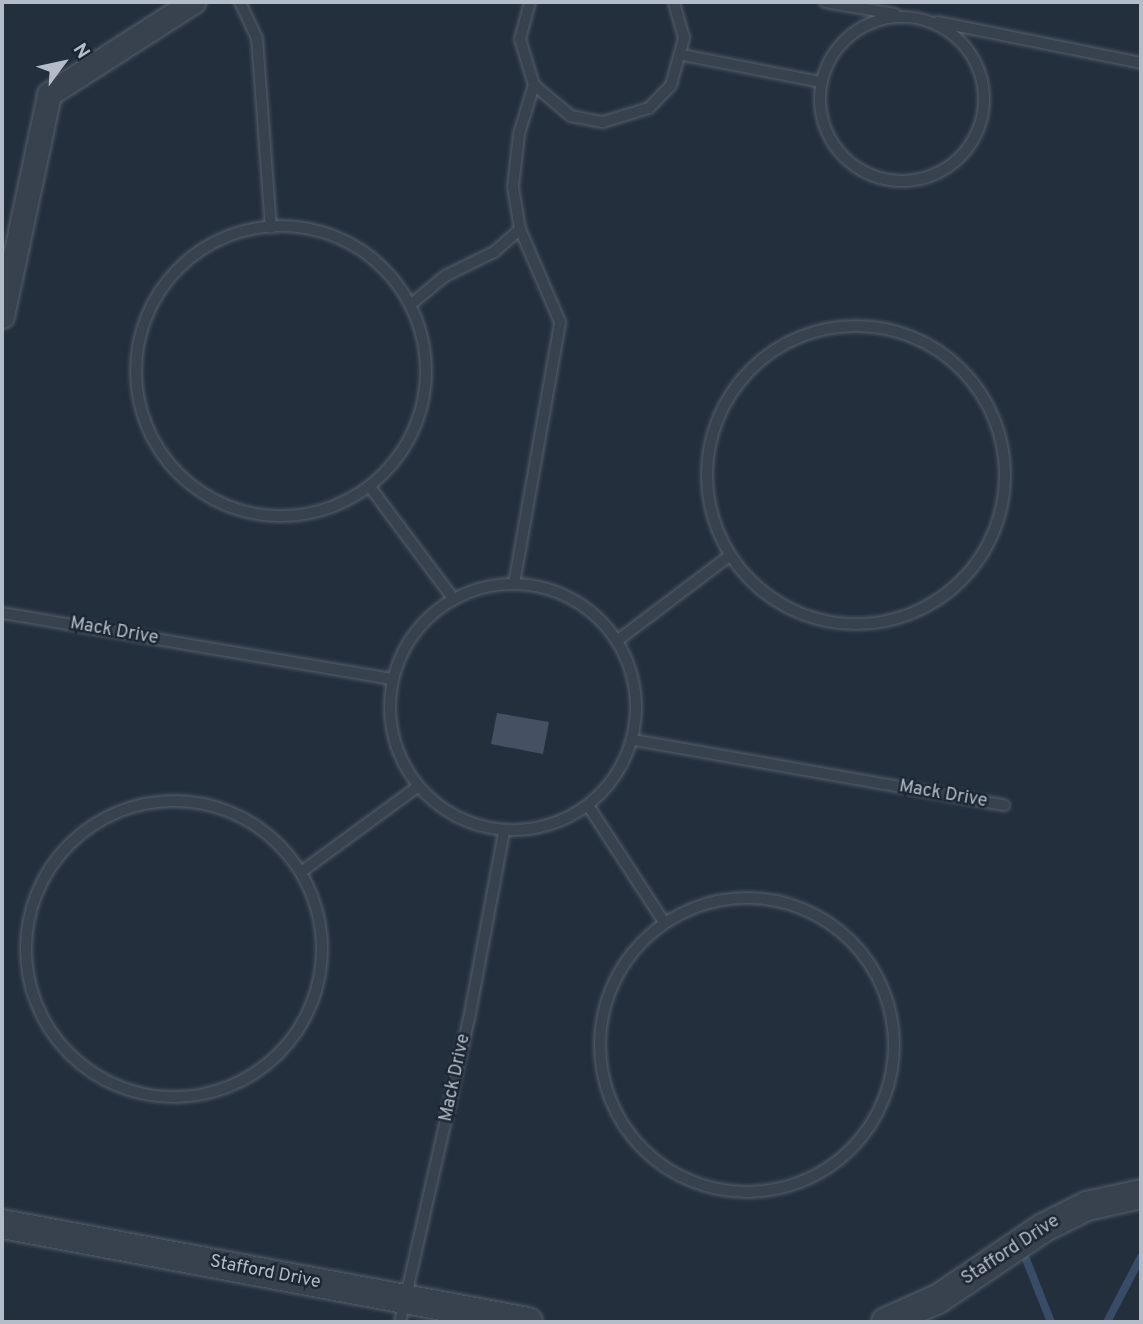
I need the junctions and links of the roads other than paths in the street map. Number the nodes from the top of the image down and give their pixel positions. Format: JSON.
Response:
{"nodes":[{"id":1,"x":193,"y":2,"type":"edge"},
{"id":2,"x":240,"y":2,"type":"edge"},
{"id":3,"x":515,"y":2,"type":"edge"},
{"id":4,"x":674,"y":2,"type":"edge"},
{"id":5,"x":825,"y":2,"type":"edge"},
{"id":6,"x":528,"y":5,"type":"edge"},
{"id":7,"x":916,"y":18,"type":"junction"},
{"id":8,"x":683,"y":55,"type":"junction"},
{"id":9,"x":1141,"y":63,"type":"edge"},
{"id":10,"x":821,"y":82,"type":"junction"},
{"id":11,"x":534,"y":85,"type":"junction"},
{"id":12,"x":271,"y":227,"type":"junction"},
{"id":13,"x":520,"y":229,"type":"junction"},
{"id":14,"x":9,"y":244,"type":"edge"},
{"id":15,"x":410,"y":305,"type":"junction"},
{"id":16,"x":2,"y":316,"type":"edge"},
{"id":17,"x":370,"y":487,"type":"junction"},
{"id":18,"x":729,"y":556,"type":"junction"},
{"id":19,"x":514,"y":583,"type":"junction"},
{"id":20,"x":452,"y":597,"type":"junction"},
{"id":21,"x":2,"y":613,"type":"edge"},
{"id":22,"x":618,"y":640,"type":"junction"},
{"id":23,"x":391,"y":679,"type":"junction"},
{"id":24,"x":634,"y":740,"type":"junction"},
{"id":25,"x":417,"y":787,"type":"junction"},
{"id":26,"x":1004,"y":806,"type":"dead end"},
{"id":27,"x":589,"y":807,"type":"junction"},
{"id":28,"x":503,"y":832,"type":"junction"},
{"id":29,"x":301,"y":872,"type":"junction"},
{"id":30,"x":664,"y":922,"type":"junction"},
{"id":31,"x":1141,"y":1194,"type":"edge"},
{"id":32,"x":2,"y":1224,"type":"edge"},
{"id":33,"x":404,"y":1311,"type":"edge"},
{"id":34,"x":528,"y":1322,"type":"edge"},
{"id":35,"x":886,"y":1322,"type":"edge"}],
"edges":[{"from":1,"to":14,"type":"street"},
{"from":2,"to":12,"type":"lane"},
{"from":3,"to":6,"type":"lane"},
{"from":4,"to":8,"type":"lane"},
{"from":5,"to":7,"type":"lane"},
{"from":6,"to":11,"type":"lane"},
{"from":7,"to":9,"type":"lane"},
{"from":7,"to":10,"type":"lane"},
{"from":7,"to":10,"type":"lane"},
{"from":8,"to":10,"type":"lane"},
{"from":8,"to":11,"type":"lane"},
{"from":11,"to":13,"type":"lane"},
{"from":12,"to":15,"type":"lane"},
{"from":12,"to":17,"type":"lane"},
{"from":13,"to":15,"type":"lane"},
{"from":13,"to":19,"type":"lane"},
{"from":14,"to":16,"type":"street"},
{"from":15,"to":17,"type":"lane"},
{"from":17,"to":20,"type":"lane"},
{"from":18,"to":18,"type":"lane"},
{"from":18,"to":22,"type":"lane"},
{"from":19,"to":20,"type":"lane"},
{"from":19,"to":22,"type":"lane"},
{"from":20,"to":23,"type":"lane"},
{"from":21,"to":23,"type":"lane","name":"Mack Drive"},
{"from":22,"to":24,"type":"lane"},
{"from":23,"to":25,"type":"lane"},
{"from":24,"to":26,"type":"lane","name":"Mack Drive"},
{"from":24,"to":27,"type":"lane"},
{"from":25,"to":28,"type":"lane"},
{"from":25,"to":29,"type":"lane"},
{"from":27,"to":28,"type":"lane"},
{"from":27,"to":30,"type":"lane"},
{"from":28,"to":33,"type":"lane","name":"Mack Drive"},
{"from":29,"to":29,"type":"lane"},
{"from":30,"to":30,"type":"lane"},
{"from":31,"to":35,"type":"street","name":"Stafford Drive"},
{"from":32,"to":33,"type":"street","name":"Stafford Drive"},
{"from":33,"to":34,"type":"street","name":"Stafford Drive"}]}
